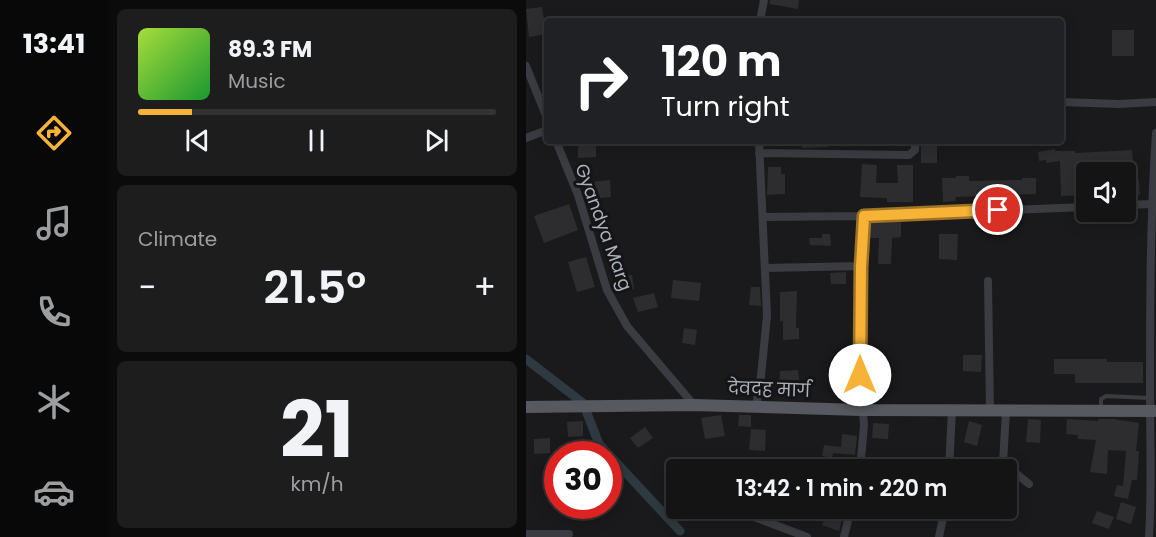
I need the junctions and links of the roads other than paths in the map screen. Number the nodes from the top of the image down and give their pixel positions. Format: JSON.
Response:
{"nodes":[{"id":1,"x":764,"y":0,"type":"edge"},
{"id":2,"x":761,"y":18,"type":"edge"},
{"id":3,"x":526,"y":66,"type":"edge"},
{"id":4,"x":1064,"y":102,"type":"edge"},
{"id":5,"x":1156,"y":102,"type":"edge"},
{"id":6,"x":544,"y":111,"type":"edge"},
{"id":7,"x":544,"y":131,"type":"edge"},
{"id":8,"x":1156,"y":133,"type":"edge"},
{"id":9,"x":526,"y":138,"type":"edge"},
{"id":10,"x":557,"y":144,"type":"edge"},
{"id":11,"x":759,"y":144,"type":"edge"},
{"id":12,"x":916,"y":144,"type":"edge"},
{"id":13,"x":759,"y":153,"type":"junction"},
{"id":14,"x":1151,"y":204,"type":"junction"},
{"id":15,"x":1136,"y":205,"type":"edge"},
{"id":16,"x":1076,"y":207,"type":"edge"},
{"id":17,"x":864,"y":216,"type":"junction"},
{"id":18,"x":763,"y":217,"type":"junction"},
{"id":19,"x":861,"y":267,"type":"junction"},
{"id":20,"x":766,"y":268,"type":"junction"},
{"id":21,"x":988,"y":281,"type":"dead end"},
{"id":22,"x":694,"y":405,"type":"junction"},
{"id":23,"x":1152,"y":406,"type":"edge"},
{"id":24,"x":526,"y":407,"type":"edge"},
{"id":25,"x":756,"y":407,"type":"junction"},
{"id":26,"x":861,"y":410,"type":"junction"},
{"id":27,"x":952,"y":410,"type":"junction"},
{"id":28,"x":990,"y":411,"type":"junction"},
{"id":29,"x":1006,"y":411,"type":"junction"},
{"id":30,"x":862,"y":459,"type":"edge"},
{"id":31,"x":950,"y":459,"type":"edge"},
{"id":32,"x":1029,"y":484,"type":"dead end"},
{"id":33,"x":760,"y":519,"type":"edge"},
{"id":34,"x":848,"y":519,"type":"edge"},
{"id":35,"x":943,"y":519,"type":"edge"},
{"id":36,"x":526,"y":534,"type":"edge"},
{"id":37,"x":569,"y":534,"type":"dead end"},
{"id":38,"x":807,"y":537,"type":"edge"},
{"id":39,"x":844,"y":537,"type":"edge"},
{"id":40,"x":939,"y":537,"type":"edge"},
{"id":41,"x":1149,"y":537,"type":"edge"}],
"edges":[{"from":1,"to":2,"type":"street"},
{"from":3,"to":6,"type":"street"},
{"from":4,"to":5,"type":"street"},
{"from":7,"to":9,"type":"street"},
{"from":8,"to":14,"type":"street"},
{"from":10,"to":22,"type":"street","name":"Gyandya Marg"},
{"from":11,"to":13,"type":"street"},
{"from":12,"to":13,"type":"street"},
{"from":13,"to":18,"type":"street"},
{"from":14,"to":15,"type":"street"},
{"from":14,"to":23,"type":"street"},
{"from":16,"to":17,"type":"street"},
{"from":17,"to":18,"type":"street"},
{"from":17,"to":19,"type":"street"},
{"from":18,"to":20,"type":"street"},
{"from":19,"to":20,"type":"street"},
{"from":19,"to":26,"type":"street"},
{"from":20,"to":25,"type":"street"},
{"from":21,"to":28,"type":"street"},
{"from":22,"to":24,"type":"main road","name":"देवदह मार्ग"},
{"from":22,"to":25,"type":"main road","name":"देवदह मार्ग"},
{"from":23,"to":29,"type":"main road","name":"देवदह मार्ग"},
{"from":23,"to":41,"type":"street"},
{"from":25,"to":26,"type":"main road","name":"देवदह मार्ग"},
{"from":26,"to":27,"type":"main road","name":"देवदह मार्ग"},
{"from":26,"to":30,"type":"street"},
{"from":27,"to":28,"type":"main road","name":"देवदह मार्ग"},
{"from":27,"to":31,"type":"street"},
{"from":28,"to":29,"type":"main road","name":"देवदह मार्ग"},
{"from":29,"to":32,"type":"street"},
{"from":33,"to":38,"type":"street"},
{"from":34,"to":39,"type":"street"},
{"from":35,"to":40,"type":"street"},
{"from":36,"to":37,"type":"street"}]}
